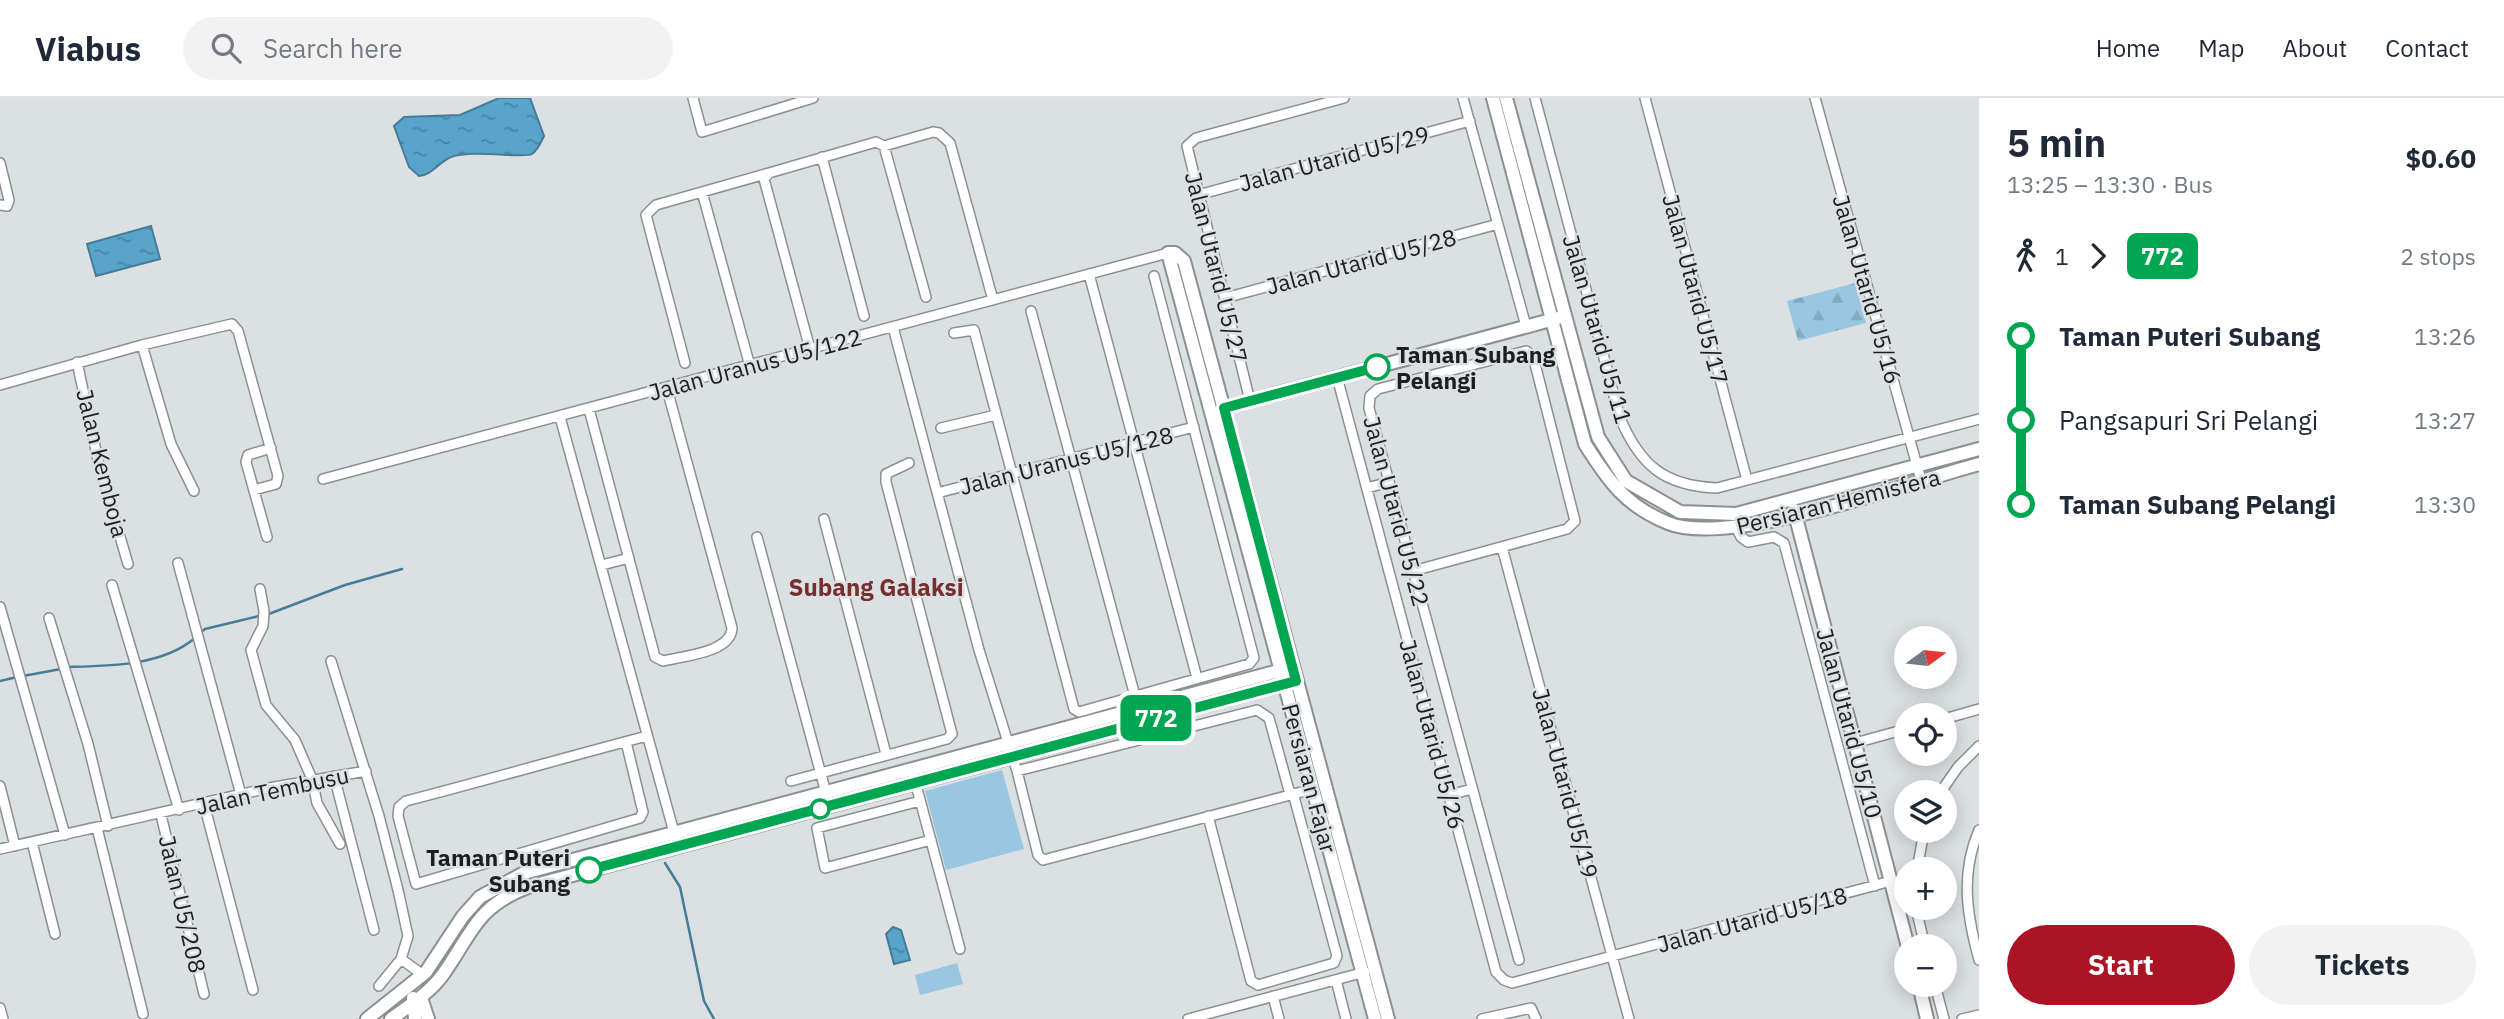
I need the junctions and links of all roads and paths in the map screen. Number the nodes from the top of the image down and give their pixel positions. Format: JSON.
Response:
{"nodes":[{"id":1,"x":693,"y":98,"type":"edge"},
{"id":2,"x":813,"y":98,"type":"edge"},
{"id":3,"x":1344,"y":98,"type":"edge"},
{"id":4,"x":1463,"y":98,"type":"edge"},
{"id":5,"x":1493,"y":98,"type":"edge"},
{"id":6,"x":1506,"y":98,"type":"edge"},
{"id":7,"x":1535,"y":98,"type":"edge"},
{"id":8,"x":1645,"y":98,"type":"edge"},
{"id":9,"x":1815,"y":98,"type":"edge"},
{"id":10,"x":1470,"y":121,"type":"junction"},
{"id":11,"x":884,"y":146,"type":"junction"},
{"id":12,"x":822,"y":157,"type":"junction"},
{"id":13,"x":0,"y":163,"type":"edge"},
{"id":14,"x":766,"y":176,"type":"junction"},
{"id":15,"x":702,"y":192,"type":"junction"},
{"id":16,"x":1198,"y":195,"type":"junction"},
{"id":17,"x":0,"y":205,"type":"edge"},
{"id":18,"x":1498,"y":224,"type":"junction"},
{"id":19,"x":1168,"y":253,"type":"junction"},
{"id":20,"x":1089,"y":274,"type":"junction"},
{"id":21,"x":1154,"y":276,"type":"dead end"},
{"id":22,"x":926,"y":297,"type":"dead end"},
{"id":23,"x":1225,"y":298,"type":"junction"},
{"id":24,"x":993,"y":300,"type":"junction"},
{"id":25,"x":1031,"y":311,"type":"dead end"},
{"id":26,"x":1566,"y":315,"type":"junction"},
{"id":27,"x":864,"y":316,"type":"dead end"},
{"id":28,"x":1550,"y":320,"type":"junction"},
{"id":29,"x":1526,"y":326,"type":"junction"},
{"id":30,"x":893,"y":327,"type":"junction"},
{"id":31,"x":1189,"y":330,"type":"junction"},
{"id":32,"x":954,"y":333,"type":"dead end"},
{"id":33,"x":142,"y":345,"type":"junction"},
{"id":34,"x":810,"y":349,"type":"junction"},
{"id":35,"x":77,"y":362,"type":"junction"},
{"id":36,"x":685,"y":363,"type":"dead end"},
{"id":37,"x":750,"y":366,"type":"junction"},
{"id":38,"x":1337,"y":377,"type":"junction"},
{"id":39,"x":0,"y":385,"type":"edge"},
{"id":40,"x":667,"y":388,"type":"junction"},
{"id":41,"x":1250,"y":401,"type":"junction"},
{"id":42,"x":1224,"y":408,"type":"junction"},
{"id":43,"x":589,"y":409,"type":"junction"},
{"id":44,"x":996,"y":415,"type":"junction"},
{"id":45,"x":560,"y":417,"type":"junction"},
{"id":46,"x":1979,"y":419,"type":"edge"},
{"id":47,"x":1194,"y":427,"type":"junction"},
{"id":48,"x":941,"y":428,"type":"dead end"},
{"id":49,"x":1910,"y":438,"type":"junction"},
{"id":50,"x":1134,"y":442,"type":"junction"},
{"id":51,"x":271,"y":448,"type":"junction"},
{"id":52,"x":1979,"y":449,"type":"edge"},
{"id":53,"x":1071,"y":458,"type":"junction"},
{"id":54,"x":909,"y":463,"type":"dead end"},
{"id":55,"x":1979,"y":464,"type":"edge"},
{"id":56,"x":1917,"y":466,"type":"junction"},
{"id":57,"x":1011,"y":474,"type":"junction"},
{"id":58,"x":323,"y":479,"type":"dead end"},
{"id":59,"x":1747,"y":480,"type":"junction"},
{"id":60,"x":1921,"y":480,"type":"junction"},
{"id":61,"x":1389,"y":482,"type":"junction"},
{"id":62,"x":1367,"y":488,"type":"junction"},
{"id":63,"x":194,"y":491,"type":"dead end"},
{"id":64,"x":254,"y":491,"type":"junction"},
{"id":65,"x":937,"y":493,"type":"junction"},
{"id":66,"x":1233,"y":496,"type":"junction"},
{"id":67,"x":1791,"y":499,"type":"junction"},
{"id":68,"x":1795,"y":515,"type":"junction"},
{"id":69,"x":824,"y":519,"type":"dead end"},
{"id":70,"x":1737,"y":529,"type":"junction"},
{"id":71,"x":267,"y":537,"type":"dead end"},
{"id":72,"x":757,"y":537,"type":"dead end"},
{"id":73,"x":1502,"y":547,"type":"junction"},
{"id":74,"x":629,"y":558,"type":"junction"},
{"id":75,"x":128,"y":564,"type":"dead end"},
{"id":76,"x":178,"y":564,"type":"dead end"},
{"id":77,"x":602,"y":565,"type":"junction"},
{"id":78,"x":1413,"y":570,"type":"junction"},
{"id":79,"x":112,"y":585,"type":"dead end"},
{"id":80,"x":260,"y":589,"type":"dead end"},
{"id":81,"x":0,"y":607,"type":"edge"},
{"id":82,"x":50,"y":618,"type":"dead end"},
{"id":83,"x":331,"y":661,"type":"dead end"},
{"id":84,"x":1287,"y":669,"type":"junction"},
{"id":85,"x":1198,"y":678,"type":"junction"},
{"id":86,"x":1290,"y":683,"type":"junction"},
{"id":87,"x":1135,"y":696,"type":"junction"},
{"id":88,"x":1979,"y":709,"type":"edge"},
{"id":89,"x":1957,"y":715,"type":"edge"},
{"id":90,"x":1894,"y":733,"type":"edge"},
{"id":91,"x":647,"y":736,"type":"junction"},
{"id":92,"x":626,"y":742,"type":"junction"},
{"id":93,"x":1856,"y":746,"type":"junction"},
{"id":94,"x":1979,"y":746,"type":"edge"},
{"id":95,"x":1010,"y":749,"type":"junction"},
{"id":96,"x":886,"y":754,"type":"junction"},
{"id":97,"x":1840,"y":754,"type":"junction"},
{"id":98,"x":912,"y":770,"type":"junction"},
{"id":99,"x":366,"y":771,"type":"junction"},
{"id":100,"x":1017,"y":771,"type":"junction"},
{"id":101,"x":820,"y":772,"type":"junction"},
{"id":102,"x":334,"y":776,"type":"junction"},
{"id":103,"x":312,"y":779,"type":"junction"},
{"id":104,"x":1949,"y":780,"type":"edge"},
{"id":105,"x":791,"y":781,"type":"dead end"},
{"id":106,"x":915,"y":783,"type":"junction"},
{"id":107,"x":0,"y":786,"type":"edge"},
{"id":108,"x":1312,"y":789,"type":"junction"},
{"id":109,"x":1472,"y":789,"type":"junction"},
{"id":110,"x":826,"y":793,"type":"junction"},
{"id":111,"x":1292,"y":794,"type":"junction"},
{"id":112,"x":241,"y":795,"type":"junction"},
{"id":113,"x":1449,"y":795,"type":"junction"},
{"id":114,"x":920,"y":801,"type":"junction"},
{"id":115,"x":204,"y":804,"type":"junction"},
{"id":116,"x":179,"y":810,"type":"junction"},
{"id":117,"x":161,"y":815,"type":"junction"},
{"id":118,"x":1208,"y":816,"type":"junction"},
{"id":119,"x":108,"y":826,"type":"junction"},
{"id":120,"x":97,"y":828,"type":"junction"},
{"id":121,"x":1979,"y":831,"type":"edge"},
{"id":122,"x":402,"y":832,"type":"junction"},
{"id":123,"x":674,"y":832,"type":"junction"},
{"id":124,"x":65,"y":835,"type":"junction"},
{"id":125,"x":384,"y":837,"type":"junction"},
{"id":126,"x":931,"y":840,"type":"junction"},
{"id":127,"x":32,"y":842,"type":"junction"},
{"id":128,"x":340,"y":844,"type":"dead end"},
{"id":129,"x":15,"y":845,"type":"junction"},
{"id":130,"x":678,"y":847,"type":"junction"},
{"id":131,"x":0,"y":849,"type":"edge"},
{"id":132,"x":1891,"y":881,"type":"junction"},
{"id":133,"x":1875,"y":886,"type":"junction"},
{"id":134,"x":374,"y":930,"type":"dead end"},
{"id":135,"x":1975,"y":931,"type":"edge"},
{"id":136,"x":55,"y":934,"type":"dead end"},
{"id":137,"x":1905,"y":934,"type":"edge"},
{"id":138,"x":960,"y":948,"type":"dead end"},
{"id":139,"x":1612,"y":956,"type":"junction"},
{"id":140,"x":401,"y":959,"type":"junction"},
{"id":141,"x":436,"y":960,"type":"junction"},
{"id":142,"x":1519,"y":960,"type":"dead end"},
{"id":143,"x":1979,"y":960,"type":"edge"},
{"id":144,"x":1369,"y":971,"type":"junction"},
{"id":145,"x":423,"y":975,"type":"junction"},
{"id":146,"x":1336,"y":980,"type":"junction"},
{"id":147,"x":379,"y":985,"type":"dead end"},
{"id":148,"x":253,"y":990,"type":"dead end"},
{"id":149,"x":204,"y":994,"type":"dead end"},
{"id":150,"x":1273,"y":996,"type":"junction"},
{"id":151,"x":1922,"y":997,"type":"edge"},
{"id":152,"x":1938,"y":997,"type":"edge"},
{"id":153,"x":415,"y":1000,"type":"junction"},
{"id":154,"x":0,"y":1008,"type":"edge"},
{"id":155,"x":143,"y":1014,"type":"dead end"},
{"id":156,"x":1979,"y":1015,"type":"edge"},
{"id":157,"x":1208,"y":1016,"type":"edge"},
{"id":158,"x":370,"y":1017,"type":"edge"},
{"id":159,"x":3,"y":1019,"type":"edge"},
{"id":160,"x":391,"y":1019,"type":"edge"},
{"id":161,"x":415,"y":1019,"type":"edge"},
{"id":162,"x":428,"y":1019,"type":"edge"},
{"id":163,"x":1188,"y":1019,"type":"edge"},
{"id":164,"x":1279,"y":1019,"type":"edge"},
{"id":165,"x":1346,"y":1019,"type":"edge"},
{"id":166,"x":1375,"y":1019,"type":"edge"},
{"id":167,"x":1388,"y":1019,"type":"edge"},
{"id":168,"x":1482,"y":1019,"type":"edge"},
{"id":169,"x":1536,"y":1019,"type":"edge"},
{"id":170,"x":1629,"y":1019,"type":"edge"},
{"id":171,"x":1927,"y":1019,"type":"edge"},
{"id":172,"x":1944,"y":1019,"type":"edge"},
{"id":173,"x":1962,"y":1019,"type":"edge"}],
"edges":[{"from":1,"to":2,"type":"street"},
{"from":3,"to":16,"type":"street","name":"Jalan Utarid U5/27"},
{"from":4,"to":10,"type":"street"},
{"from":5,"to":28,"type":"street","name":"Persiaran Hemisfera"},
{"from":6,"to":26,"type":"street","name":"Persiaran Hemisfera"},
{"from":7,"to":59,"type":"street","name":"Jalan Utarid U5/11"},
{"from":8,"to":59,"type":"street","name":"Jalan Utarid U5/17"},
{"from":9,"to":49,"type":"street","name":"Jalan Utarid U5/16"},
{"from":10,"to":16,"type":"street","name":"Jalan Utarid U5/29"},
{"from":10,"to":18,"type":"street"},
{"from":11,"to":12,"type":"street"},
{"from":11,"to":22,"type":"street"},
{"from":11,"to":24,"type":"street"},
{"from":12,"to":14,"type":"street"},
{"from":12,"to":27,"type":"street"},
{"from":13,"to":17,"type":"street"},
{"from":14,"to":15,"type":"street"},
{"from":14,"to":34,"type":"street"},
{"from":15,"to":36,"type":"street"},
{"from":15,"to":37,"type":"street"},
{"from":16,"to":23,"type":"street","name":"Jalan Utarid U5/27"},
{"from":18,"to":23,"type":"street","name":"Jalan Utarid U5/28"},
{"from":18,"to":29,"type":"street"},
{"from":19,"to":20,"type":"street","name":"Jalan Uranus U5/122"},
{"from":19,"to":31,"type":"street","name":"Persiaran Fajar"},
{"from":19,"to":42,"type":"street","name":"Persiaran Fajar"},
{"from":20,"to":24,"type":"street","name":"Jalan Uranus U5/122"},
{"from":20,"to":50,"type":"street"},
{"from":21,"to":47,"type":"street"},
{"from":23,"to":41,"type":"street","name":"Jalan Utarid U5/27"},
{"from":24,"to":30,"type":"street","name":"Jalan Uranus U5/122"},
{"from":25,"to":53,"type":"street"},
{"from":26,"to":28,"type":"street"},
{"from":26,"to":67,"type":"street","name":"Persiaran Hemisfera"},
{"from":28,"to":29,"type":"street"},
{"from":28,"to":70,"type":"street","name":"Persiaran Hemisfera"},
{"from":29,"to":38,"type":"street"},
{"from":30,"to":34,"type":"street","name":"Jalan Uranus U5/122"},
{"from":30,"to":65,"type":"street"},
{"from":31,"to":42,"type":"street"},
{"from":31,"to":66,"type":"street","name":"Persiaran Fajar"},
{"from":32,"to":44,"type":"street"},
{"from":33,"to":35,"type":"street"},
{"from":33,"to":51,"type":"street"},
{"from":33,"to":63,"type":"street"},
{"from":34,"to":37,"type":"street","name":"Jalan Uranus U5/122"},
{"from":35,"to":39,"type":"street"},
{"from":35,"to":75,"type":"street","name":"Jalan Kemboja"},
{"from":37,"to":40,"type":"street","name":"Jalan Uranus U5/122"},
{"from":38,"to":41,"type":"street"},
{"from":38,"to":62,"type":"street","name":"Jalan Utarid U5/26"},
{"from":40,"to":43,"type":"street","name":"Jalan Uranus U5/122"},
{"from":40,"to":74,"type":"street"},
{"from":41,"to":42,"type":"street"},
{"from":42,"to":66,"type":"street"},
{"from":42,"to":84,"type":"street","name":"Persiaran Fajar"},
{"from":43,"to":45,"type":"street","name":"Jalan Uranus U5/122"},
{"from":43,"to":74,"type":"street"},
{"from":44,"to":48,"type":"street"},
{"from":44,"to":57,"type":"street"},
{"from":45,"to":58,"type":"street","name":"Jalan Uranus U5/122"},
{"from":45,"to":77,"type":"street"},
{"from":46,"to":49,"type":"street","name":"Jalan Utarid U5/11"},
{"from":47,"to":50,"type":"street","name":"Jalan Uranus U5/128"},
{"from":47,"to":85,"type":"street"},
{"from":49,"to":56,"type":"street","name":"Jalan Utarid U5/16"},
{"from":49,"to":59,"type":"street","name":"Jalan Utarid U5/11"},
{"from":50,"to":53,"type":"street","name":"Jalan Uranus U5/128"},
{"from":50,"to":85,"type":"street"},
{"from":51,"to":64,"type":"street"},
{"from":51,"to":64,"type":"street"},
{"from":52,"to":56,"type":"street","name":"Persiaran Hemisfera"},
{"from":53,"to":57,"type":"street","name":"Jalan Uranus U5/128"},
{"from":53,"to":87,"type":"street"},
{"from":54,"to":96,"type":"street"},
{"from":55,"to":60,"type":"street","name":"Persiaran Hemisfera"},
{"from":56,"to":60,"type":"street","name":"Jalan Utarid U5/16"},
{"from":56,"to":67,"type":"street","name":"Persiaran Hemisfera"},
{"from":57,"to":65,"type":"street","name":"Jalan Uranus U5/128"},
{"from":57,"to":87,"type":"street"},
{"from":60,"to":68,"type":"street","name":"Persiaran Hemisfera"},
{"from":61,"to":62,"type":"street"},
{"from":61,"to":73,"type":"street","name":"Jalan Utarid U5/22"},
{"from":61,"to":78,"type":"street","name":"Jalan Utarid U5/22"},
{"from":62,"to":113,"type":"street","name":"Jalan Utarid U5/26"},
{"from":64,"to":71,"type":"street"},
{"from":65,"to":95,"type":"street"},
{"from":66,"to":84,"type":"street","name":"Persiaran Fajar"},
{"from":67,"to":68,"type":"street","name":"Jalan Utarid U5/10"},
{"from":68,"to":70,"type":"street","name":"Persiaran Hemisfera"},
{"from":68,"to":93,"type":"street","name":"Jalan Utarid U5/10"},
{"from":69,"to":96,"type":"street"},
{"from":70,"to":97,"type":"street"},
{"from":72,"to":101,"type":"street"},
{"from":73,"to":78,"type":"street"},
{"from":73,"to":139,"type":"street","name":"Jalan Utarid U5/19"},
{"from":74,"to":77,"type":"street"},
{"from":76,"to":112,"type":"street"},
{"from":77,"to":91,"type":"street"},
{"from":78,"to":109,"type":"street","name":"Jalan Utarid U5/22"},
{"from":79,"to":116,"type":"street","name":"Jalan Tembusu"},
{"from":80,"to":103,"type":"street"},
{"from":81,"to":124,"type":"street"},
{"from":82,"to":119,"type":"street"},
{"from":83,"to":99,"type":"street"},
{"from":84,"to":86,"type":"street","name":"Persiaran Fajar"},
{"from":84,"to":95,"type":"street"},
{"from":85,"to":87,"type":"street"},
{"from":86,"to":95,"type":"street"},
{"from":86,"to":108,"type":"street","name":"Persiaran Fajar"},
{"from":86,"to":144,"type":"street","name":"Persiaran Fajar"},
{"from":88,"to":89,"type":"street"},
{"from":90,"to":93,"type":"street"},
{"from":91,"to":92,"type":"street"},
{"from":91,"to":123,"type":"street"},
{"from":92,"to":122,"type":"street"},
{"from":92,"to":122,"type":"street"},
{"from":93,"to":97,"type":"street"},
{"from":93,"to":132,"type":"street","name":"Jalan Utarid U5/10"},
{"from":94,"to":104,"type":"street"},
{"from":95,"to":98,"type":"street"},
{"from":95,"to":100,"type":"street"},
{"from":95,"to":106,"type":"street"},
{"from":96,"to":101,"type":"street"},
{"from":97,"to":133,"type":"street"},
{"from":98,"to":106,"type":"street"},
{"from":98,"to":110,"type":"street"},
{"from":99,"to":102,"type":"street","name":"Jalan Tembusu"},
{"from":99,"to":125,"type":"street"},
{"from":100,"to":111,"type":"street"},
{"from":100,"to":118,"type":"street"},
{"from":101,"to":105,"type":"street"},
{"from":101,"to":110,"type":"street"},
{"from":102,"to":103,"type":"street","name":"Jalan Tembusu"},
{"from":102,"to":134,"type":"street"},
{"from":103,"to":112,"type":"street","name":"Jalan Tembusu"},
{"from":103,"to":128,"type":"street"},
{"from":106,"to":114,"type":"street"},
{"from":106,"to":130,"type":"street"},
{"from":107,"to":129,"type":"street"},
{"from":108,"to":111,"type":"street"},
{"from":108,"to":144,"type":"street","name":"Persiaran Fajar"},
{"from":109,"to":113,"type":"street"},
{"from":109,"to":142,"type":"street","name":"Jalan Utarid U5/22"},
{"from":110,"to":123,"type":"street"},
{"from":111,"to":118,"type":"street"},
{"from":111,"to":118,"type":"street"},
{"from":112,"to":115,"type":"street","name":"Jalan Tembusu"},
{"from":113,"to":139,"type":"street","name":"Jalan Utarid U5/26"},
{"from":114,"to":126,"type":"street"},
{"from":114,"to":126,"type":"street"},
{"from":115,"to":116,"type":"street","name":"Jalan Tembusu"},
{"from":115,"to":148,"type":"street"},
{"from":116,"to":117,"type":"street","name":"Jalan Tembusu"},
{"from":117,"to":119,"type":"street","name":"Jalan Tembusu"},
{"from":117,"to":149,"type":"street","name":"Jalan U5/208"},
{"from":119,"to":120,"type":"street","name":"Jalan Tembusu"},
{"from":120,"to":124,"type":"street","name":"Jalan Tembusu"},
{"from":120,"to":155,"type":"street"},
{"from":121,"to":135,"type":"street"},
{"from":122,"to":125,"type":"street"},
{"from":123,"to":130,"type":"street"},
{"from":123,"to":141,"type":"street"},
{"from":124,"to":127,"type":"street","name":"Jalan Tembusu"},
{"from":125,"to":140,"type":"street"},
{"from":126,"to":138,"type":"street"},
{"from":127,"to":129,"type":"street","name":"Jalan Tembusu"},
{"from":127,"to":136,"type":"street"},
{"from":129,"to":131,"type":"street","name":"Jalan Tembusu"},
{"from":130,"to":153,"type":"street"},
{"from":132,"to":133,"type":"street","name":"Jalan Utarid U5/18"},
{"from":132,"to":137,"type":"street","name":"Jalan Utarid U5/10"},
{"from":133,"to":139,"type":"street","name":"Jalan Utarid U5/18"},
{"from":135,"to":143,"type":"street"},
{"from":139,"to":170,"type":"street","name":"Jalan Utarid U5/19"},
{"from":140,"to":145,"type":"street"},
{"from":140,"to":147,"type":"street"},
{"from":141,"to":145,"type":"street"},
{"from":141,"to":153,"type":"street"},
{"from":144,"to":146,"type":"street"},
{"from":144,"to":166,"type":"street","name":"Persiaran Fajar"},
{"from":144,"to":167,"type":"street","name":"Persiaran Fajar"},
{"from":145,"to":158,"type":"street"},
{"from":146,"to":150,"type":"street"},
{"from":146,"to":165,"type":"street"},
{"from":150,"to":157,"type":"street"},
{"from":150,"to":164,"type":"street"},
{"from":151,"to":171,"type":"street"},
{"from":152,"to":172,"type":"street"},
{"from":153,"to":158,"type":"street"},
{"from":153,"to":160,"type":"street"},
{"from":153,"to":161,"type":"street"},
{"from":153,"to":162,"type":"street"},
{"from":154,"to":159,"type":"street"},
{"from":156,"to":173,"type":"street"},
{"from":157,"to":163,"type":"street"},
{"from":168,"to":169,"type":"street"}]}
